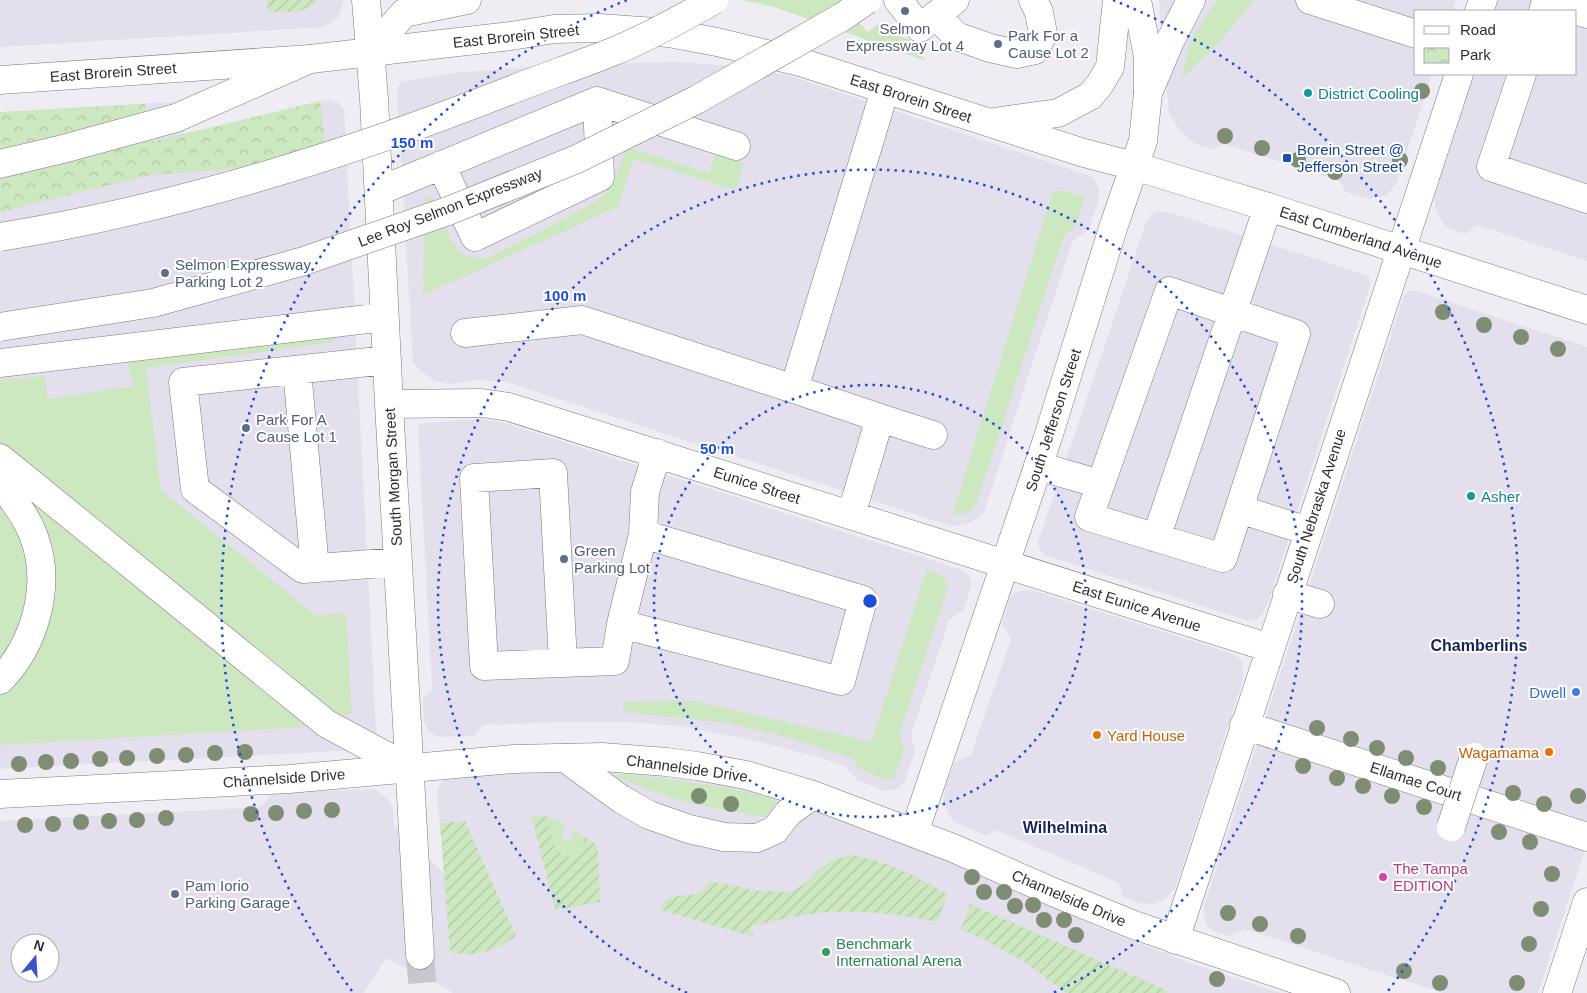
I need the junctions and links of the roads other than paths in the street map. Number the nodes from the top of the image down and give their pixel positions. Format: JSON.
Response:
{"nodes":[{"id":1,"x":366,"y":0,"type":"edge"},
{"id":2,"x":467,"y":0,"type":"edge"},
{"id":3,"x":714,"y":0,"type":"edge"},
{"id":4,"x":867,"y":0,"type":"edge"},
{"id":5,"x":898,"y":0,"type":"edge"},
{"id":6,"x":1033,"y":0,"type":"edge"},
{"id":7,"x":1117,"y":0,"type":"edge"},
{"id":8,"x":1137,"y":0,"type":"edge"},
{"id":9,"x":1191,"y":0,"type":"edge"},
{"id":10,"x":1310,"y":0,"type":"edge"},
{"id":11,"x":946,"y":8,"type":"edge"},
{"id":12,"x":1543,"y":10,"type":"edge"},
{"id":13,"x":1575,"y":10,"type":"edge"},
{"id":14,"x":1414,"y":33,"type":"edge"},
{"id":15,"x":371,"y":51,"type":"junction"},
{"id":16,"x":310,"y":59,"type":"junction"},
{"id":17,"x":1459,"y":75,"type":"edge"},
{"id":18,"x":1522,"y":75,"type":"edge"},
{"id":19,"x":0,"y":80,"type":"edge"},
{"id":20,"x":885,"y":90,"type":"junction"},
{"id":21,"x":1148,"y":93,"type":"junction"},
{"id":22,"x":597,"y":101,"type":"junction"},
{"id":23,"x":988,"y":123,"type":"junction"},
{"id":24,"x":736,"y":146,"type":"dead end"},
{"id":25,"x":0,"y":164,"type":"edge"},
{"id":26,"x":440,"y":165,"type":"junction"},
{"id":27,"x":1134,"y":166,"type":"junction"},
{"id":28,"x":379,"y":191,"type":"junction"},
{"id":29,"x":1587,"y":199,"type":"edge"},
{"id":30,"x":1268,"y":207,"type":"junction"},
{"id":31,"x":0,"y":237,"type":"edge"},
{"id":32,"x":1401,"y":250,"type":"junction"},
{"id":33,"x":1587,"y":310,"type":"edge"},
{"id":34,"x":1233,"y":312,"type":"junction"},
{"id":35,"x":384,"y":317,"type":"junction"},
{"id":36,"x":0,"y":327,"type":"edge"},
{"id":37,"x":465,"y":333,"type":"dead end"},
{"id":38,"x":387,"y":360,"type":"junction"},
{"id":39,"x":0,"y":363,"type":"edge"},
{"id":40,"x":297,"y":370,"type":"junction"},
{"id":41,"x":794,"y":389,"type":"junction"},
{"id":42,"x":389,"y":404,"type":"junction"},
{"id":43,"x":880,"y":418,"type":"junction"},
{"id":44,"x":933,"y":435,"type":"dead end"},
{"id":45,"x":657,"y":453,"type":"junction"},
{"id":46,"x":0,"y":458,"type":"edge"},
{"id":47,"x":1038,"y":466,"type":"junction"},
{"id":48,"x":0,"y":482,"type":"edge"},
{"id":49,"x":1100,"y":484,"type":"junction"},
{"id":50,"x":1239,"y":508,"type":"junction"},
{"id":51,"x":851,"y":515,"type":"junction"},
{"id":52,"x":1308,"y":531,"type":"junction"},
{"id":53,"x":643,"y":534,"type":"junction"},
{"id":54,"x":1156,"y":538,"type":"junction"},
{"id":55,"x":398,"y":562,"type":"junction"},
{"id":56,"x":1005,"y":564,"type":"junction"},
{"id":57,"x":314,"y":568,"type":"junction"},
{"id":58,"x":1287,"y":594,"type":"junction"},
{"id":59,"x":1320,"y":604,"type":"dead end"},
{"id":60,"x":621,"y":624,"type":"junction"},
{"id":61,"x":1270,"y":648,"type":"junction"},
{"id":62,"x":563,"y":662,"type":"junction"},
{"id":63,"x":0,"y":680,"type":"edge"},
{"id":64,"x":1244,"y":725,"type":"junction"},
{"id":65,"x":1474,"y":757,"type":"dead end"},
{"id":66,"x":565,"y":758,"type":"junction"},
{"id":67,"x":409,"y":768,"type":"junction"},
{"id":68,"x":0,"y":794,"type":"edge"},
{"id":69,"x":813,"y":794,"type":"junction"},
{"id":70,"x":1451,"y":827,"type":"dead end"},
{"id":71,"x":914,"y":833,"type":"junction"},
{"id":72,"x":1587,"y":837,"type":"edge"},
{"id":73,"x":1587,"y":902,"type":"edge"},
{"id":74,"x":1175,"y":940,"type":"junction"},
{"id":75,"x":420,"y":955,"type":"tunnel mouth"},
{"id":76,"x":1336,"y":993,"type":"edge"},
{"id":77,"x":1557,"y":993,"type":"edge"}],
"edges":[{"from":1,"to":15,"type":"main road","name":"South Morgan Street"},
{"from":2,"to":15,"type":"main road"},
{"from":3,"to":31,"type":"main road","bridge":true},
{"from":4,"to":36,"type":"main road","name":"Lee Roy Selmon Expressway","bridge":true},
{"from":5,"to":11,"type":"main road"},
{"from":6,"to":11,"type":"main road"},
{"from":7,"to":23,"type":"main road"},
{"from":8,"to":21,"type":"main road","name":"South Jefferson Street"},
{"from":9,"to":21,"type":"main road"},
{"from":10,"to":14,"type":"main road"},
{"from":12,"to":13,"type":"main road"},
{"from":15,"to":16,"type":"main road","name":"East Brorein Street"},
{"from":15,"to":20,"type":"main road","name":"East Brorein Street"},
{"from":15,"to":28,"type":"main road","name":"South Morgan Street"},
{"from":16,"to":19,"type":"main road","name":"East Brorein Street"},
{"from":16,"to":25,"type":"main road"},
{"from":17,"to":32,"type":"main road","name":"South Nebraska Avenue"},
{"from":18,"to":29,"type":"main road"},
{"from":20,"to":23,"type":"main road","name":"East Brorein Street"},
{"from":20,"to":41,"type":"main road"},
{"from":21,"to":27,"type":"main road","name":"South Jefferson Street"},
{"from":22,"to":24,"type":"main road"},
{"from":22,"to":26,"type":"main road"},
{"from":22,"to":26,"type":"main road"},
{"from":23,"to":27,"type":"main road","name":"East Brorein Street"},
{"from":26,"to":28,"type":"main road"},
{"from":27,"to":30,"type":"main road","name":"East Cumberland Avenue"},
{"from":27,"to":47,"type":"main road","name":"South Jefferson Street"},
{"from":28,"to":35,"type":"main road","name":"South Morgan Street"},
{"from":30,"to":32,"type":"main road","name":"East Cumberland Avenue"},
{"from":30,"to":34,"type":"main road"},
{"from":32,"to":33,"type":"main road","name":"East Cumberland Avenue"},
{"from":32,"to":52,"type":"main road","name":"South Nebraska Avenue"},
{"from":34,"to":49,"type":"main road"},
{"from":34,"to":50,"type":"main road"},
{"from":34,"to":54,"type":"main road"},
{"from":35,"to":38,"type":"main road","name":"South Morgan Street"},
{"from":35,"to":39,"type":"main road"},
{"from":37,"to":41,"type":"main road"},
{"from":38,"to":40,"type":"main road"},
{"from":38,"to":42,"type":"main road","name":"South Morgan Street"},
{"from":40,"to":57,"type":"main road"},
{"from":40,"to":57,"type":"main road"},
{"from":41,"to":43,"type":"main road"},
{"from":42,"to":45,"type":"main road","name":"Eunice Street"},
{"from":42,"to":55,"type":"main road","name":"South Morgan Street"},
{"from":43,"to":44,"type":"main road"},
{"from":43,"to":51,"type":"main road"},
{"from":45,"to":51,"type":"main road","name":"Eunice Street"},
{"from":45,"to":53,"type":"main road"},
{"from":46,"to":67,"type":"main road"},
{"from":47,"to":49,"type":"main road"},
{"from":47,"to":56,"type":"main road","name":"South Jefferson Street"},
{"from":48,"to":63,"type":"main road"},
{"from":49,"to":54,"type":"main road"},
{"from":50,"to":52,"type":"main road"},
{"from":50,"to":54,"type":"main road"},
{"from":51,"to":56,"type":"main road","name":"Eunice Street"},
{"from":52,"to":58,"type":"main road","name":"South Nebraska Avenue"},
{"from":53,"to":60,"type":"main road"},
{"from":53,"to":60,"type":"main road"},
{"from":55,"to":57,"type":"main road"},
{"from":55,"to":67,"type":"main road","name":"South Morgan Street"},
{"from":56,"to":61,"type":"main road","name":"East Eunice Avenue"},
{"from":56,"to":71,"type":"main road","name":"South Jefferson Street"},
{"from":58,"to":59,"type":"main road"},
{"from":58,"to":61,"type":"main road","name":"South Nebraska Avenue"},
{"from":60,"to":62,"type":"main road"},
{"from":61,"to":64,"type":"main road","name":"South Nebraska Avenue"},
{"from":62,"to":62,"type":"main road"},
{"from":64,"to":72,"type":"main road","name":"Ellamae Court"},
{"from":64,"to":74,"type":"main road","name":"South Nebraska Avenue"},
{"from":65,"to":70,"type":"main road","bridge":true},
{"from":66,"to":67,"type":"main road","name":"Channelside Drive"},
{"from":66,"to":69,"type":"main road","name":"Channelside Drive"},
{"from":66,"to":69,"type":"main road"},
{"from":67,"to":68,"type":"main road","name":"Channelside Drive"},
{"from":67,"to":75,"type":"main road","name":"South Morgan Street"},
{"from":69,"to":71,"type":"main road","name":"Channelside Drive"},
{"from":71,"to":74,"type":"main road","name":"Channelside Drive"},
{"from":73,"to":77,"type":"main road"},
{"from":74,"to":76,"type":"main road","name":"Channelside Drive"}]}
